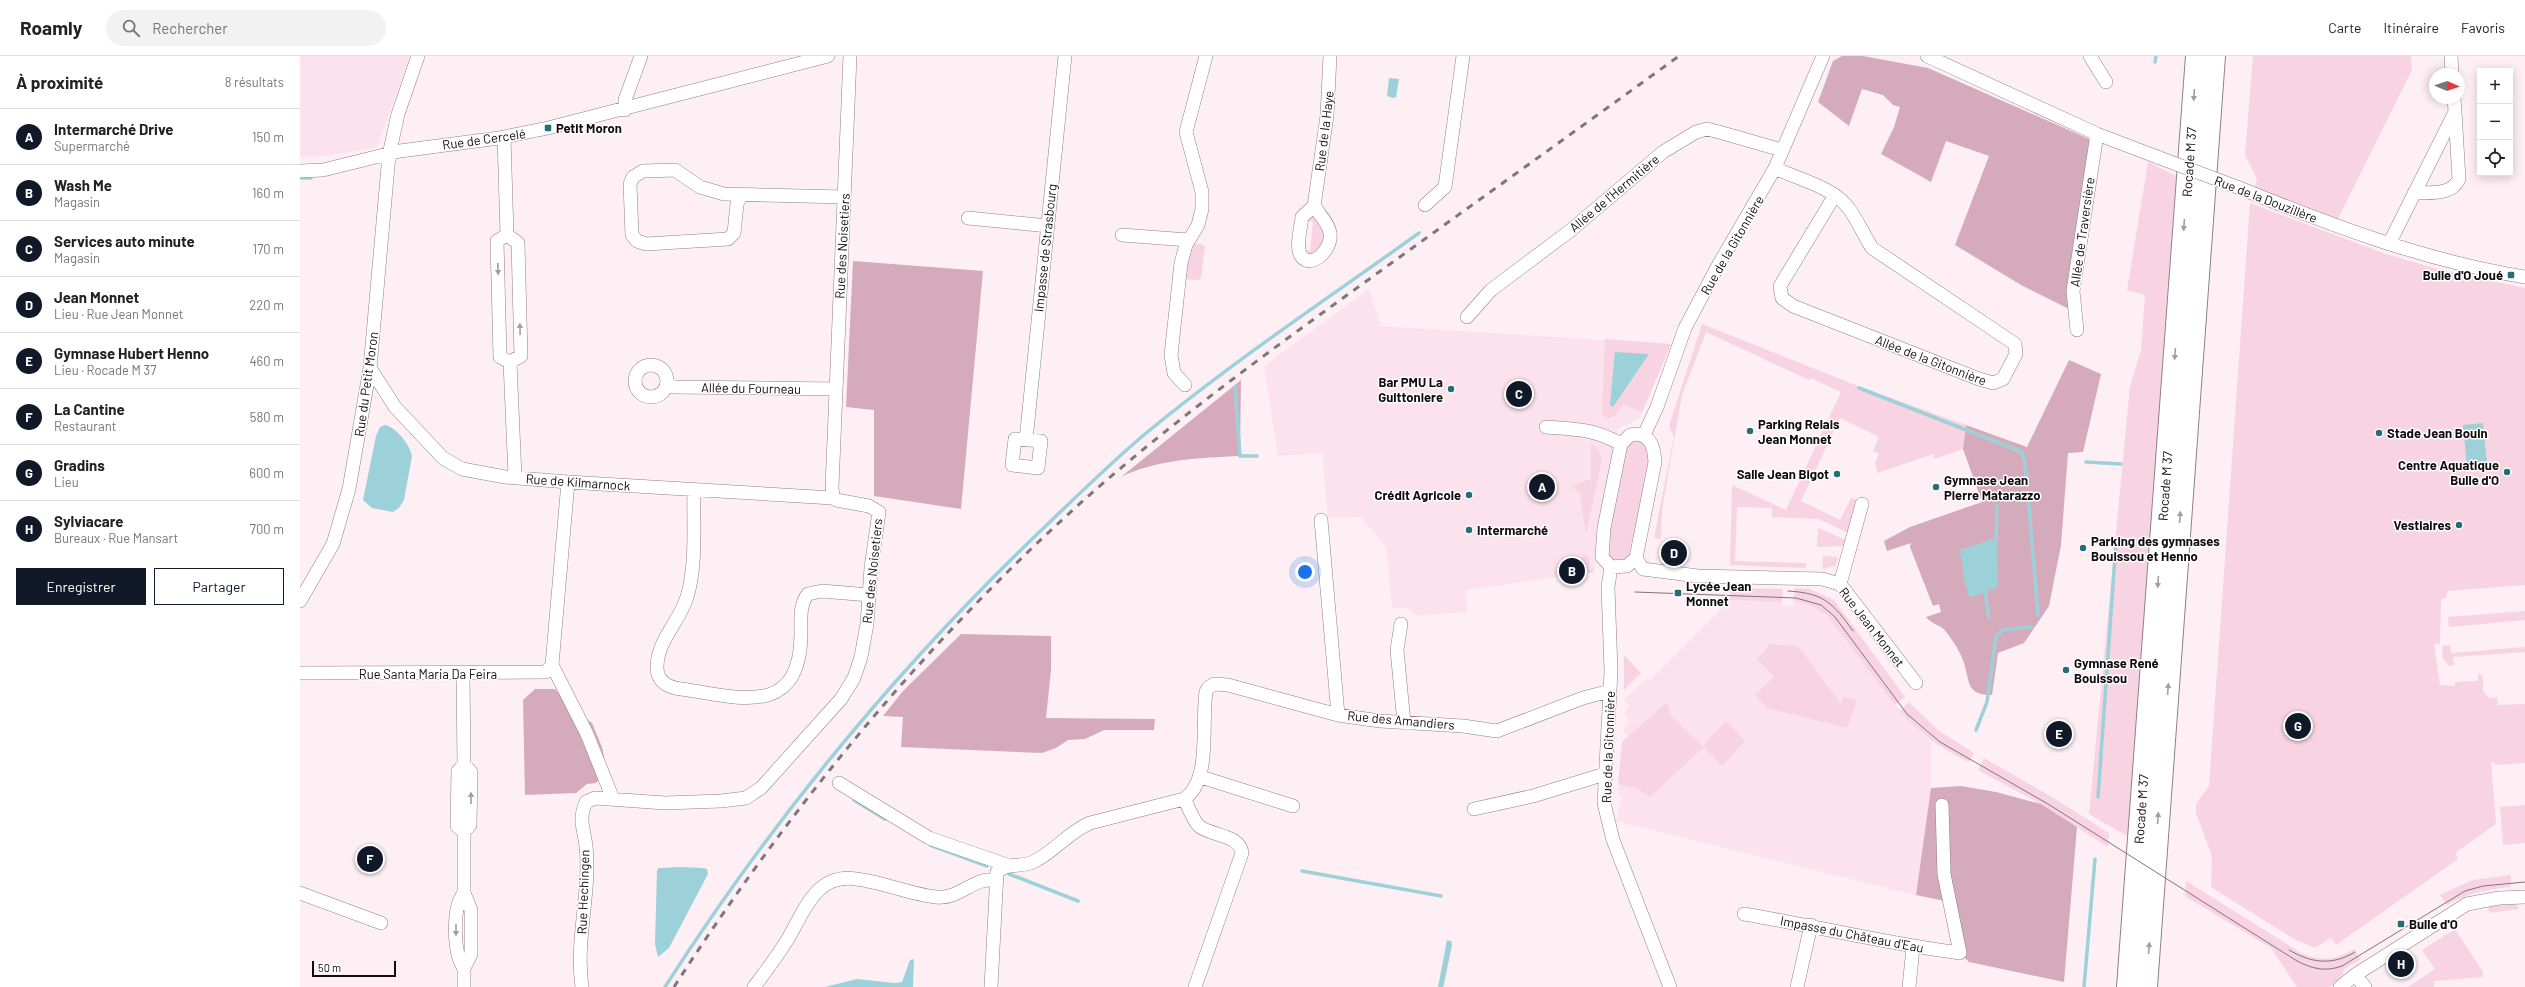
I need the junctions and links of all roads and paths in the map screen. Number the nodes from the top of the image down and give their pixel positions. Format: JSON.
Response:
{"nodes":[{"id":1,"x":418,"y":56,"type":"edge"},
{"id":2,"x":641,"y":56,"type":"edge"},
{"id":3,"x":828,"y":56,"type":"edge"},
{"id":4,"x":850,"y":56,"type":"edge"},
{"id":5,"x":1065,"y":56,"type":"edge"},
{"id":6,"x":1206,"y":56,"type":"edge"},
{"id":7,"x":1330,"y":56,"type":"edge"},
{"id":8,"x":1464,"y":56,"type":"edge"},
{"id":9,"x":1823,"y":56,"type":"edge"},
{"id":10,"x":1927,"y":56,"type":"edge"},
{"id":11,"x":2090,"y":56,"type":"edge"},
{"id":12,"x":2197,"y":56,"type":"edge"},
{"id":13,"x":2214,"y":56,"type":"edge"},
{"id":14,"x":2451,"y":56,"type":"edge"},
{"id":15,"x":2452,"y":68,"type":"edge"},
{"id":16,"x":2106,"y":82,"type":"dead end"},
{"id":17,"x":2454,"y":104,"type":"edge"},
{"id":18,"x":625,"y":110,"type":"junction"},
{"id":19,"x":2455,"y":112,"type":"junction"},
{"id":20,"x":2097,"y":134,"type":"junction"},
{"id":21,"x":504,"y":138,"type":"junction"},
{"id":22,"x":1782,"y":150,"type":"junction"},
{"id":23,"x":390,"y":155,"type":"junction"},
{"id":24,"x":1775,"y":168,"type":"junction"},
{"id":25,"x":300,"y":170,"type":"edge"},
{"id":26,"x":2414,"y":193,"type":"junction"},
{"id":27,"x":741,"y":195,"type":"junction"},
{"id":28,"x":1835,"y":195,"type":"junction"},
{"id":29,"x":844,"y":197,"type":"junction"},
{"id":30,"x":1425,"y":205,"type":"dead end"},
{"id":31,"x":1314,"y":206,"type":"dead end"},
{"id":32,"x":968,"y":218,"type":"dead end"},
{"id":33,"x":1048,"y":226,"type":"junction"},
{"id":34,"x":507,"y":235,"type":"junction"},
{"id":35,"x":1122,"y":235,"type":"dead end"},
{"id":36,"x":1188,"y":240,"type":"junction"},
{"id":37,"x":2389,"y":244,"type":"junction"},
{"id":38,"x":2525,"y":278,"type":"edge"},
{"id":39,"x":1466,"y":317,"type":"dead end"},
{"id":40,"x":2077,"y":330,"type":"dead end"},
{"id":41,"x":510,"y":362,"type":"junction"},
{"id":42,"x":370,"y":368,"type":"junction"},
{"id":43,"x":667,"y":384,"type":"dead end"},
{"id":44,"x":1186,"y":385,"type":"dead end"},
{"id":45,"x":836,"y":389,"type":"junction"},
{"id":46,"x":1546,"y":427,"type":"dead end"},
{"id":47,"x":1644,"y":435,"type":"junction"},
{"id":48,"x":1026,"y":440,"type":"dead end"},
{"id":49,"x":1621,"y":444,"type":"junction"},
{"id":50,"x":515,"y":477,"type":"junction"},
{"id":51,"x":568,"y":482,"type":"junction"},
{"id":52,"x":694,"y":490,"type":"junction"},
{"id":53,"x":833,"y":498,"type":"junction"},
{"id":54,"x":1862,"y":504,"type":"dead end"},
{"id":55,"x":1321,"y":520,"type":"dead end"},
{"id":56,"x":1636,"y":558,"type":"junction"},
{"id":57,"x":1611,"y":567,"type":"junction"},
{"id":58,"x":1840,"y":584,"type":"junction"},
{"id":59,"x":870,"y":595,"type":"junction"},
{"id":60,"x":300,"y":601,"type":"edge"},
{"id":61,"x":1401,"y":624,"type":"dead end"},
{"id":62,"x":552,"y":665,"type":"junction"},
{"id":63,"x":300,"y":673,"type":"edge"},
{"id":64,"x":463,"y":674,"type":"junction"},
{"id":65,"x":1916,"y":684,"type":"dead end"},
{"id":66,"x":1610,"y":691,"type":"junction"},
{"id":67,"x":1338,"y":715,"type":"junction"},
{"id":68,"x":1404,"y":723,"type":"junction"},
{"id":69,"x":1604,"y":774,"type":"junction"},
{"id":70,"x":1201,"y":777,"type":"junction"},
{"id":71,"x":839,"y":783,"type":"dead end"},
{"id":72,"x":613,"y":799,"type":"junction"},
{"id":73,"x":1184,"y":799,"type":"junction"},
{"id":74,"x":1942,"y":805,"type":"dead end"},
{"id":75,"x":1293,"y":806,"type":"dead end"},
{"id":76,"x":1474,"y":809,"type":"dead end"},
{"id":77,"x":1007,"y":865,"type":"junction"},
{"id":78,"x":995,"y":880,"type":"junction"},
{"id":79,"x":300,"y":893,"type":"edge"},
{"id":80,"x":2525,"y":897,"type":"edge"},
{"id":81,"x":1744,"y":914,"type":"dead end"},
{"id":82,"x":380,"y":924,"type":"dead end"},
{"id":83,"x":1811,"y":925,"type":"junction"},
{"id":84,"x":1913,"y":948,"type":"junction"},
{"id":85,"x":2355,"y":975,"type":"junction"},
{"id":86,"x":464,"y":987,"type":"edge"},
{"id":87,"x":582,"y":987,"type":"edge"},
{"id":88,"x":754,"y":987,"type":"edge"},
{"id":89,"x":991,"y":987,"type":"edge"},
{"id":90,"x":1195,"y":987,"type":"edge"},
{"id":91,"x":1670,"y":987,"type":"edge"},
{"id":92,"x":1798,"y":987,"type":"edge"},
{"id":93,"x":1909,"y":987,"type":"edge"},
{"id":94,"x":2128,"y":987,"type":"edge"},
{"id":95,"x":2146,"y":987,"type":"edge"},
{"id":96,"x":2340,"y":987,"type":"edge"},
{"id":97,"x":2365,"y":987,"type":"edge"}],
"edges":[{"from":1,"to":23,"type":"street","name":"Rue du Petit Moron"},
{"from":2,"to":18,"type":"street"},
{"from":3,"to":18,"type":"street","name":"Rue de Cercelé"},
{"from":4,"to":29,"type":"street","name":"Rue des Noisetiers"},
{"from":5,"to":33,"type":"street","name":"Impasse de Strasbourg"},
{"from":6,"to":36,"type":"street"},
{"from":7,"to":31,"type":"street","name":"Rue de la Haye"},
{"from":8,"to":30,"type":"street"},
{"from":9,"to":22,"type":"street","name":"Rue de la Gitonnière"},
{"from":10,"to":20,"type":"street","name":"Rue de la Douzillère"},
{"from":11,"to":16,"type":"street"},
{"from":12,"to":94,"type":"highway","name":"Rocade M 37","one_way":true},
{"from":95,"to":13,"type":"highway","name":"Rocade M 37","one_way":true},
{"from":14,"to":15,"type":"street"},
{"from":17,"to":19,"type":"street"},
{"from":18,"to":21,"type":"street","name":"Rue de Cercelé"},
{"from":19,"to":26,"type":"street"},
{"from":19,"to":26,"type":"street"},
{"from":20,"to":37,"type":"street","name":"Rue de la Douzillère","bridge":true},
{"from":20,"to":40,"type":"street","name":"Allée de Traversière"},
{"from":21,"to":23,"type":"street","name":"Rue de Cercelé"},
{"from":21,"to":34,"type":"street"},
{"from":22,"to":24,"type":"street","name":"Rue de la Gitonnière"},
{"from":22,"to":39,"type":"street","name":"Allée de l'Hermitière"},
{"from":23,"to":25,"type":"street","name":"Rue de Cercelé"},
{"from":23,"to":42,"type":"street","name":"Rue du Petit Moron"},
{"from":24,"to":28,"type":"street","name":"Allée de la Gitonnière"},
{"from":24,"to":47,"type":"street","name":"Rue de la Gitonnière"},
{"from":26,"to":37,"type":"street"},
{"from":27,"to":27,"type":"street"},
{"from":27,"to":29,"type":"street"},
{"from":28,"to":28,"type":"street","name":"Allée de la Gitonnière"},
{"from":29,"to":45,"type":"street","name":"Rue des Noisetiers"},
{"from":32,"to":33,"type":"street"},
{"from":33,"to":48,"type":"street","name":"Impasse de Strasbourg"},
{"from":34,"to":41,"type":"street","one_way":true},
{"from":41,"to":34,"type":"street","one_way":true},
{"from":35,"to":36,"type":"street"},
{"from":36,"to":44,"type":"street"},
{"from":37,"to":38,"type":"street","name":"Rue de la Douzillère"},
{"from":41,"to":50,"type":"street"},
{"from":42,"to":50,"type":"street","name":"Rue de Kilmarnock"},
{"from":42,"to":60,"type":"street","name":"Rue du Petit Moron"},
{"from":43,"to":45,"type":"street","name":"Allée du Fourneau"},
{"from":45,"to":53,"type":"street","name":"Rue des Noisetiers"},
{"from":46,"to":49,"type":"street"},
{"from":47,"to":49,"type":"street"},
{"from":47,"to":56,"type":"street"},
{"from":49,"to":57,"type":"street"},
{"from":50,"to":51,"type":"street","name":"Rue de Kilmarnock"},
{"from":51,"to":52,"type":"street","name":"Rue de Kilmarnock"},
{"from":51,"to":62,"type":"street"},
{"from":52,"to":53,"type":"street","name":"Rue de Kilmarnock"},
{"from":52,"to":59,"type":"street"},
{"from":53,"to":59,"type":"street","name":"Rue des Noisetiers"},
{"from":54,"to":58,"type":"street"},
{"from":55,"to":67,"type":"street"},
{"from":56,"to":57,"type":"street"},
{"from":56,"to":58,"type":"street","name":"Rue Jean Monnet"},
{"from":57,"to":66,"type":"street","name":"Rue de la Gitonnière"},
{"from":58,"to":65,"type":"street","name":"Rue Jean Monnet"},
{"from":59,"to":72,"type":"street","name":"Rue des Noisetiers"},
{"from":61,"to":68,"type":"street"},
{"from":62,"to":64,"type":"street","name":"Rue Santa Maria Da Feira"},
{"from":62,"to":72,"type":"street"},
{"from":63,"to":64,"type":"street","name":"Rue Santa Maria Da Feira"},
{"from":64,"to":86,"type":"street"},
{"from":66,"to":68,"type":"street","name":"Rue des Amandiers"},
{"from":66,"to":69,"type":"street","name":"Rue de la Gitonnière"},
{"from":67,"to":68,"type":"street","name":"Rue des Amandiers"},
{"from":67,"to":70,"type":"street","name":"Rue des Amandiers"},
{"from":69,"to":76,"type":"street"},
{"from":69,"to":91,"type":"street","name":"Rue de la Gitonnière"},
{"from":70,"to":73,"type":"street","name":"Rue des Amandiers"},
{"from":70,"to":75,"type":"street"},
{"from":71,"to":77,"type":"street"},
{"from":72,"to":87,"type":"street","name":"Rue Hechingen"},
{"from":73,"to":77,"type":"street"},
{"from":73,"to":90,"type":"street"},
{"from":74,"to":84,"type":"street","name":"Impasse du Château d'Eau"},
{"from":77,"to":78,"type":"street"},
{"from":78,"to":88,"type":"street"},
{"from":78,"to":89,"type":"street"},
{"from":79,"to":82,"type":"street"},
{"from":80,"to":85,"type":"street"},
{"from":81,"to":83,"type":"street","name":"Impasse du Château d'Eau"},
{"from":83,"to":84,"type":"street","name":"Impasse du Château d'Eau"},
{"from":83,"to":92,"type":"street"},
{"from":84,"to":93,"type":"street"},
{"from":85,"to":96,"type":"street"},
{"from":85,"to":97,"type":"street"}]}
